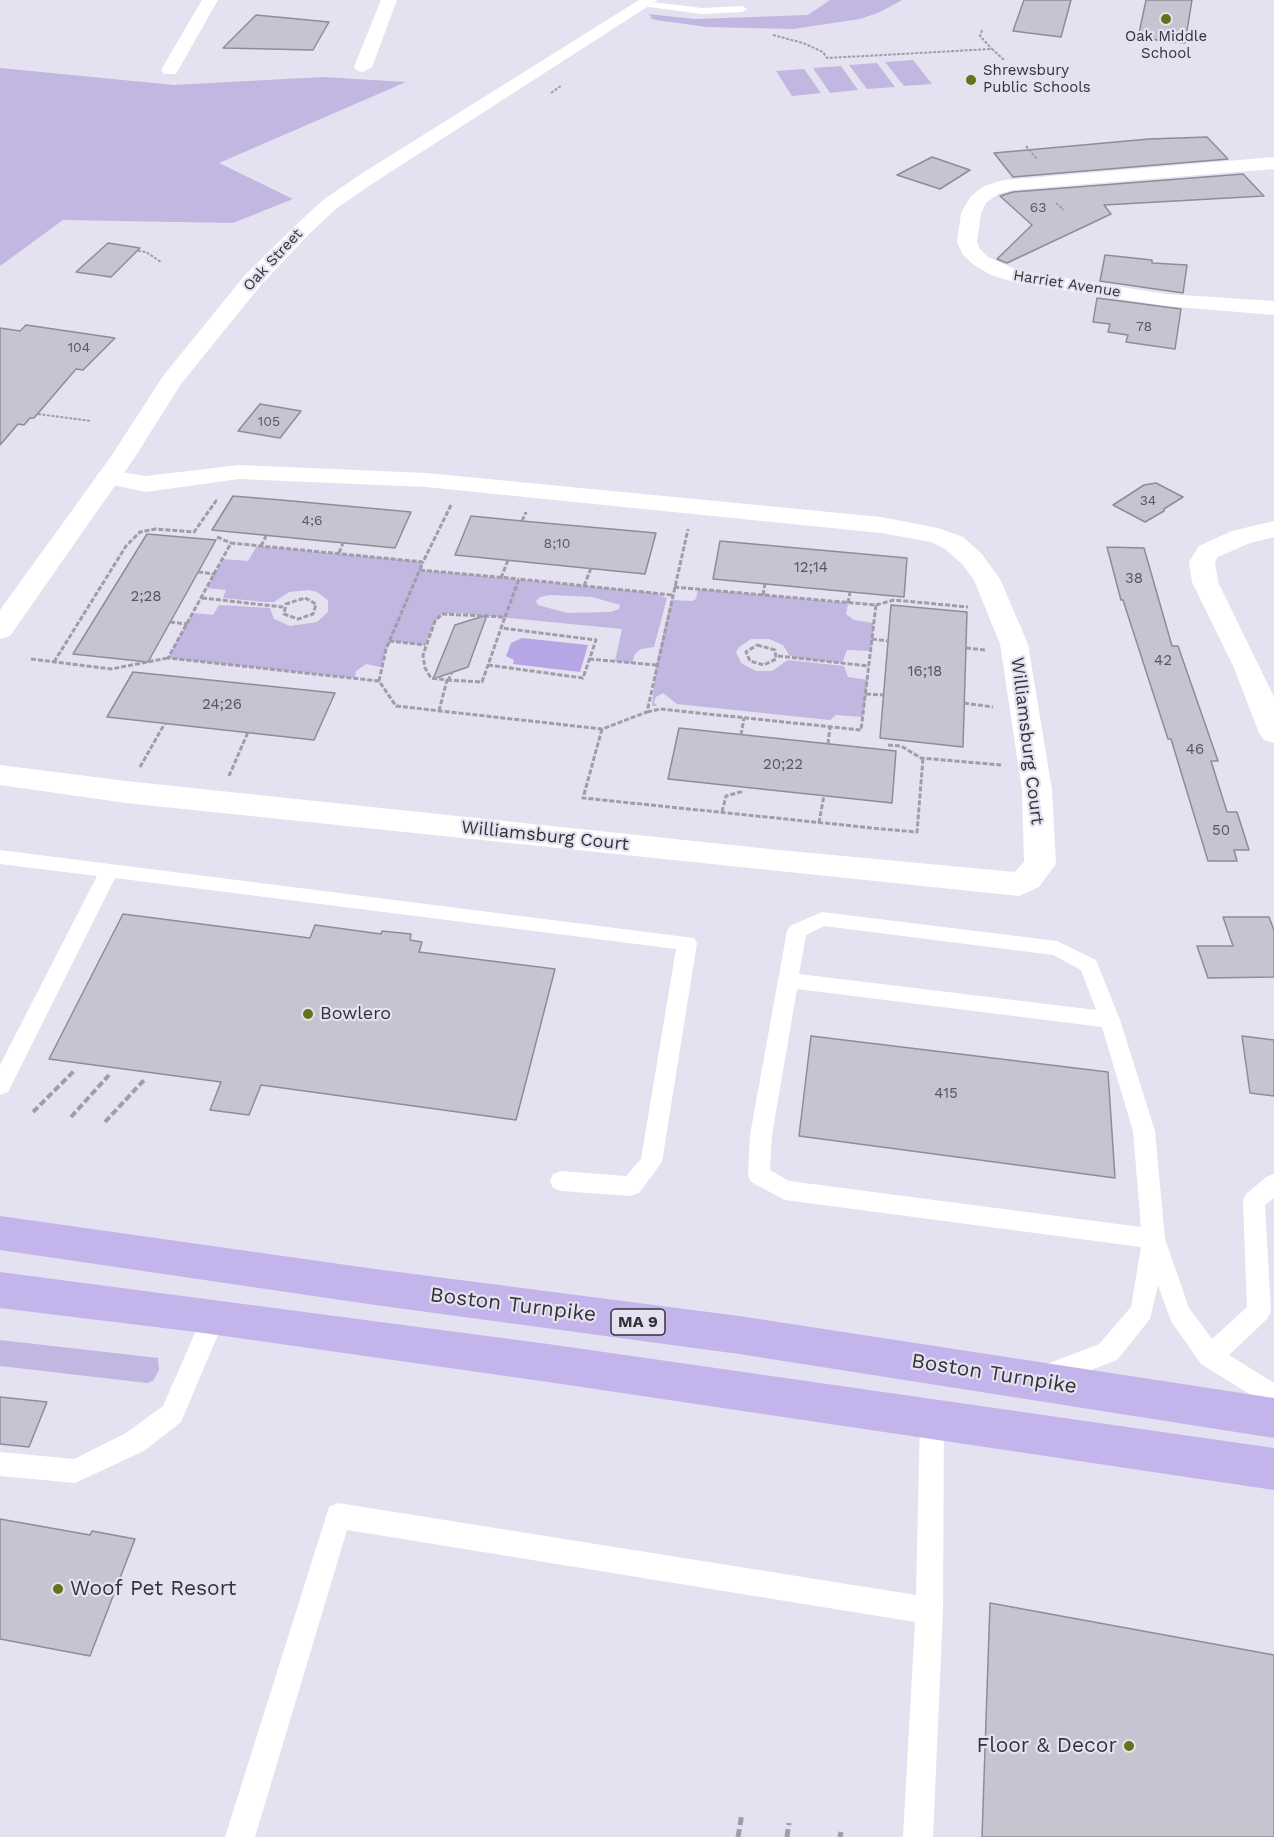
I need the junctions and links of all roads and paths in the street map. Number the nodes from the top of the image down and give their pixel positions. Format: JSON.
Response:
{"nodes":[{"id":1,"x":210,"y":0,"type":"edge"},
{"id":2,"x":389,"y":0,"type":"edge"},
{"id":3,"x":691,"y":0,"type":"edge"},
{"id":4,"x":647,"y":2,"type":"edge"},
{"id":5,"x":677,"y":9,"type":"junction"},
{"id":6,"x":742,"y":9,"type":"dead end"},
{"id":7,"x":982,"y":30,"type":"dead end"},
{"id":8,"x":773,"y":35,"type":"dead end"},
{"id":9,"x":992,"y":49,"type":"junction"},
{"id":10,"x":1004,"y":60,"type":"dead end"},
{"id":11,"x":363,"y":67,"type":"dead end"},
{"id":12,"x":170,"y":70,"type":"dead end"},
{"id":13,"x":563,"y":85,"type":"dead end"},
{"id":14,"x":551,"y":93,"type":"dead end"},
{"id":15,"x":1274,"y":163,"type":"edge"},
{"id":16,"x":138,"y":251,"type":"dead end"},
{"id":17,"x":161,"y":262,"type":"dead end"},
{"id":18,"x":1274,"y":308,"type":"edge"},
{"id":19,"x":38,"y":414,"type":"dead end"},
{"id":20,"x":92,"y":421,"type":"dead end"},
{"id":21,"x":108,"y":477,"type":"junction"},
{"id":22,"x":224,"y":495,"type":"dead end"},
{"id":23,"x":443,"y":501,"type":"dead end"},
{"id":24,"x":697,"y":507,"type":"junction"},
{"id":25,"x":517,"y":508,"type":"dead end"},
{"id":26,"x":527,"y":509,"type":"dead end"},
{"id":27,"x":1274,"y":529,"type":"edge"},
{"id":28,"x":266,"y":536,"type":"dead end"},
{"id":29,"x":217,"y":537,"type":"dead end"},
{"id":30,"x":231,"y":543,"type":"junction"},
{"id":31,"x":344,"y":543,"type":"dead end"},
{"id":32,"x":261,"y":546,"type":"junction"},
{"id":33,"x":339,"y":554,"type":"junction"},
{"id":34,"x":508,"y":560,"type":"dead end"},
{"id":35,"x":423,"y":562,"type":"junction"},
{"id":36,"x":591,"y":568,"type":"dead end"},
{"id":37,"x":420,"y":570,"type":"junction"},
{"id":38,"x":198,"y":572,"type":"dead end"},
{"id":39,"x":215,"y":574,"type":"junction"},
{"id":40,"x":501,"y":578,"type":"junction"},
{"id":41,"x":519,"y":579,"type":"junction"},
{"id":42,"x":765,"y":584,"type":"dead end"},
{"id":43,"x":584,"y":586,"type":"junction"},
{"id":44,"x":674,"y":587,"type":"junction"},
{"id":45,"x":849,"y":592,"type":"dead end"},
{"id":46,"x":672,"y":595,"type":"junction"},
{"id":47,"x":763,"y":595,"type":"junction"},
{"id":48,"x":202,"y":598,"type":"junction"},
{"id":49,"x":848,"y":603,"type":"junction"},
{"id":50,"x":876,"y":605,"type":"junction"},
{"id":51,"x":283,"y":607,"type":"junction"},
{"id":52,"x":978,"y":608,"type":"dead end"},
{"id":53,"x":474,"y":614,"type":"junction"},
{"id":54,"x":505,"y":617,"type":"junction"},
{"id":55,"x":471,"y":621,"type":"dead end"},
{"id":56,"x":171,"y":622,"type":"dead end"},
{"id":57,"x":187,"y":624,"type":"junction"},
{"id":58,"x":501,"y":628,"type":"junction"},
{"id":59,"x":0,"y":630,"type":"edge"},
{"id":60,"x":872,"y":639,"type":"junction"},
{"id":61,"x":389,"y":640,"type":"junction"},
{"id":62,"x":987,"y":640,"type":"dead end"},
{"id":63,"x":888,"y":641,"type":"dead end"},
{"id":64,"x":425,"y":645,"type":"junction"},
{"id":65,"x":966,"y":648,"type":"dead end"},
{"id":66,"x":778,"y":656,"type":"junction"},
{"id":67,"x":168,"y":658,"type":"junction"},
{"id":68,"x":589,"y":658,"type":"junction"},
{"id":69,"x":31,"y":659,"type":"dead end"},
{"id":70,"x":54,"y":662,"type":"junction"},
{"id":71,"x":656,"y":665,"type":"junction"},
{"id":72,"x":488,"y":666,"type":"junction"},
{"id":73,"x":870,"y":666,"type":"junction"},
{"id":74,"x":1261,"y":669,"type":"edge"},
{"id":75,"x":452,"y":672,"type":"dead end"},
{"id":76,"x":448,"y":680,"type":"junction"},
{"id":77,"x":379,"y":681,"type":"junction"},
{"id":78,"x":866,"y":694,"type":"junction"},
{"id":79,"x":884,"y":695,"type":"dead end"},
{"id":80,"x":964,"y":704,"type":"dead end"},
{"id":81,"x":999,"y":707,"type":"dead end"},
{"id":82,"x":439,"y":711,"type":"junction"},
{"id":83,"x":647,"y":712,"type":"junction"},
{"id":84,"x":744,"y":718,"type":"junction"},
{"id":85,"x":165,"y":723,"type":"dead end"},
{"id":86,"x":830,"y":727,"type":"junction"},
{"id":87,"x":602,"y":729,"type":"junction"},
{"id":88,"x":248,"y":732,"type":"dead end"},
{"id":89,"x":1274,"y":733,"type":"edge"},
{"id":90,"x":741,"y":735,"type":"dead end"},
{"id":91,"x":828,"y":744,"type":"dead end"},
{"id":92,"x":888,"y":745,"type":"dead end"},
{"id":93,"x":1002,"y":756,"type":"dead end"},
{"id":94,"x":923,"y":758,"type":"junction"},
{"id":95,"x":0,"y":775,"type":"edge"},
{"id":96,"x":744,"y":791,"type":"dead end"},
{"id":97,"x":126,"y":792,"type":"junction"},
{"id":98,"x":824,"y":795,"type":"dead end"},
{"id":99,"x":217,"y":801,"type":"junction"},
{"id":100,"x":722,"y":813,"type":"junction"},
{"id":101,"x":819,"y":823,"type":"junction"},
{"id":102,"x":0,"y":857,"type":"edge"},
{"id":103,"x":110,"y":870,"type":"junction"},
{"id":104,"x":787,"y":980,"type":"junction"},
{"id":105,"x":1110,"y":1020,"type":"junction"},
{"id":106,"x":75,"y":1070,"type":"dead end"},
{"id":107,"x":109,"y":1075,"type":"dead end"},
{"id":108,"x":146,"y":1079,"type":"dead end"},
{"id":109,"x":0,"y":1086,"type":"edge"},
{"id":110,"x":33,"y":1112,"type":"dead end"},
{"id":111,"x":71,"y":1117,"type":"dead end"},
{"id":112,"x":105,"y":1122,"type":"dead end"},
{"id":113,"x":561,"y":1181,"type":"dead end"},
{"id":114,"x":1274,"y":1184,"type":"edge"},
{"id":115,"x":0,"y":1233,"type":"edge"},
{"id":116,"x":1154,"y":1239,"type":"junction"},
{"id":117,"x":0,"y":1290,"type":"edge"},
{"id":118,"x":1267,"y":1312,"type":"edge"},
{"id":119,"x":214,"y":1317,"type":"junction"},
{"id":120,"x":1210,"y":1356,"type":"junction"},
{"id":121,"x":1033,"y":1381,"type":"junction"},
{"id":122,"x":1274,"y":1397,"type":"edge"},
{"id":123,"x":932,"y":1418,"type":"junction"},
{"id":124,"x":1274,"y":1418,"type":"edge"},
{"id":125,"x":0,"y":1464,"type":"edge"},
{"id":126,"x":1274,"y":1469,"type":"edge"},
{"id":127,"x":929,"y":1611,"type":"junction"},
{"id":128,"x":742,"y":1815,"type":"dead end"},
{"id":129,"x":789,"y":1823,"type":"dead end"},
{"id":130,"x":240,"y":1837,"type":"edge"},
{"id":131,"x":738,"y":1837,"type":"edge"},
{"id":132,"x":787,"y":1837,"type":"edge"},
{"id":133,"x":918,"y":1837,"type":"edge"}],
"edges":[{"from":1,"to":12,"type":"street"},
{"from":2,"to":11,"type":"street"},
{"from":3,"to":5,"type":"lane"},
{"from":4,"to":5,"type":"lane"},
{"from":4,"to":21,"type":"street","name":"Oak Street"},
{"from":5,"to":6,"type":"lane"},
{"from":7,"to":9,"type":"path"},
{"from":8,"to":9,"type":"path"},
{"from":9,"to":10,"type":"path"},
{"from":13,"to":14,"type":"path"},
{"from":15,"to":18,"type":"street","name":"Harriet Avenue"},
{"from":16,"to":17,"type":"path"},
{"from":19,"to":20,"type":"path"},
{"from":21,"to":24,"type":"street","name":"Williamsburg Court"},
{"from":21,"to":59,"type":"street","name":"Oak Street"},
{"from":22,"to":70,"type":"path"},
{"from":23,"to":35,"type":"path"},
{"from":24,"to":44,"type":"path"},
{"from":24,"to":99,"type":"street","name":"Williamsburg Court"},
{"from":25,"to":26,"type":"path"},
{"from":27,"to":74,"type":"street"},
{"from":28,"to":32,"type":"path"},
{"from":29,"to":30,"type":"path"},
{"from":30,"to":32,"type":"path"},
{"from":30,"to":39,"type":"path"},
{"from":31,"to":33,"type":"path"},
{"from":32,"to":33,"type":"path"},
{"from":33,"to":35,"type":"path"},
{"from":34,"to":40,"type":"path"},
{"from":35,"to":37,"type":"path"},
{"from":36,"to":43,"type":"path"},
{"from":37,"to":40,"type":"path"},
{"from":37,"to":61,"type":"path"},
{"from":38,"to":39,"type":"path"},
{"from":39,"to":48,"type":"path"},
{"from":40,"to":41,"type":"path"},
{"from":41,"to":43,"type":"path"},
{"from":41,"to":54,"type":"path"},
{"from":42,"to":47,"type":"path"},
{"from":43,"to":46,"type":"path"},
{"from":44,"to":46,"type":"path"},
{"from":44,"to":47,"type":"path"},
{"from":45,"to":49,"type":"path"},
{"from":46,"to":71,"type":"path"},
{"from":47,"to":49,"type":"path"},
{"from":48,"to":51,"type":"path"},
{"from":48,"to":57,"type":"path"},
{"from":49,"to":50,"type":"path"},
{"from":50,"to":52,"type":"path"},
{"from":50,"to":60,"type":"path"},
{"from":51,"to":51,"type":"path"},
{"from":53,"to":54,"type":"path"},
{"from":53,"to":55,"type":"path"},
{"from":53,"to":64,"type":"path"},
{"from":54,"to":58,"type":"path"},
{"from":56,"to":57,"type":"path"},
{"from":57,"to":67,"type":"path"},
{"from":58,"to":68,"type":"path"},
{"from":58,"to":72,"type":"path"},
{"from":60,"to":63,"type":"path"},
{"from":60,"to":73,"type":"path"},
{"from":61,"to":64,"type":"path"},
{"from":61,"to":77,"type":"path"},
{"from":62,"to":65,"type":"path"},
{"from":64,"to":76,"type":"path"},
{"from":66,"to":66,"type":"path"},
{"from":66,"to":73,"type":"path"},
{"from":67,"to":70,"type":"path"},
{"from":67,"to":77,"type":"path"},
{"from":68,"to":71,"type":"path"},
{"from":68,"to":72,"type":"path"},
{"from":69,"to":70,"type":"path"},
{"from":71,"to":83,"type":"path"},
{"from":72,"to":76,"type":"path"},
{"from":73,"to":78,"type":"path"},
{"from":74,"to":89,"type":"street"},
{"from":75,"to":76,"type":"path"},
{"from":76,"to":82,"type":"path"},
{"from":77,"to":82,"type":"path"},
{"from":78,"to":79,"type":"path"},
{"from":78,"to":86,"type":"path"},
{"from":80,"to":81,"type":"path"},
{"from":82,"to":87,"type":"path"},
{"from":83,"to":84,"type":"path"},
{"from":83,"to":87,"type":"path"},
{"from":84,"to":86,"type":"path"},
{"from":84,"to":90,"type":"path"},
{"from":85,"to":97,"type":"path"},
{"from":86,"to":91,"type":"path"},
{"from":87,"to":100,"type":"path"},
{"from":88,"to":99,"type":"path"},
{"from":92,"to":94,"type":"path"},
{"from":93,"to":94,"type":"path"},
{"from":94,"to":101,"type":"path"},
{"from":95,"to":97,"type":"street","name":"Williamsburg Court"},
{"from":96,"to":100,"type":"path"},
{"from":97,"to":99,"type":"street","name":"Williamsburg Court"},
{"from":98,"to":101,"type":"path"},
{"from":100,"to":101,"type":"path"},
{"from":102,"to":103,"type":"lane"},
{"from":103,"to":109,"type":"lane"},
{"from":103,"to":113,"type":"lane"},
{"from":104,"to":105,"type":"lane"},
{"from":104,"to":105,"type":"lane"},
{"from":104,"to":116,"type":"lane"},
{"from":105,"to":116,"type":"lane"},
{"from":106,"to":110,"type":"path"},
{"from":107,"to":111,"type":"path"},
{"from":108,"to":112,"type":"path"},
{"from":114,"to":118,"type":"lane"},
{"from":115,"to":121,"type":"highway","name":"Boston Turnpike","number":"MA 9"},
{"from":116,"to":120,"type":"lane"},
{"from":116,"to":121,"type":"lane"},
{"from":117,"to":119,"type":"highway"},
{"from":118,"to":120,"type":"lane"},
{"from":119,"to":123,"type":"highway"},
{"from":119,"to":125,"type":"lane"},
{"from":120,"to":122,"type":"lane"},
{"from":121,"to":124,"type":"highway","name":"Boston Turnpike","number":"MA 9"},
{"from":123,"to":126,"type":"highway"},
{"from":123,"to":127,"type":"lane"},
{"from":127,"to":130,"type":"lane"},
{"from":127,"to":133,"type":"lane"},
{"from":128,"to":131,"type":"path"},
{"from":129,"to":132,"type":"path"}]}
